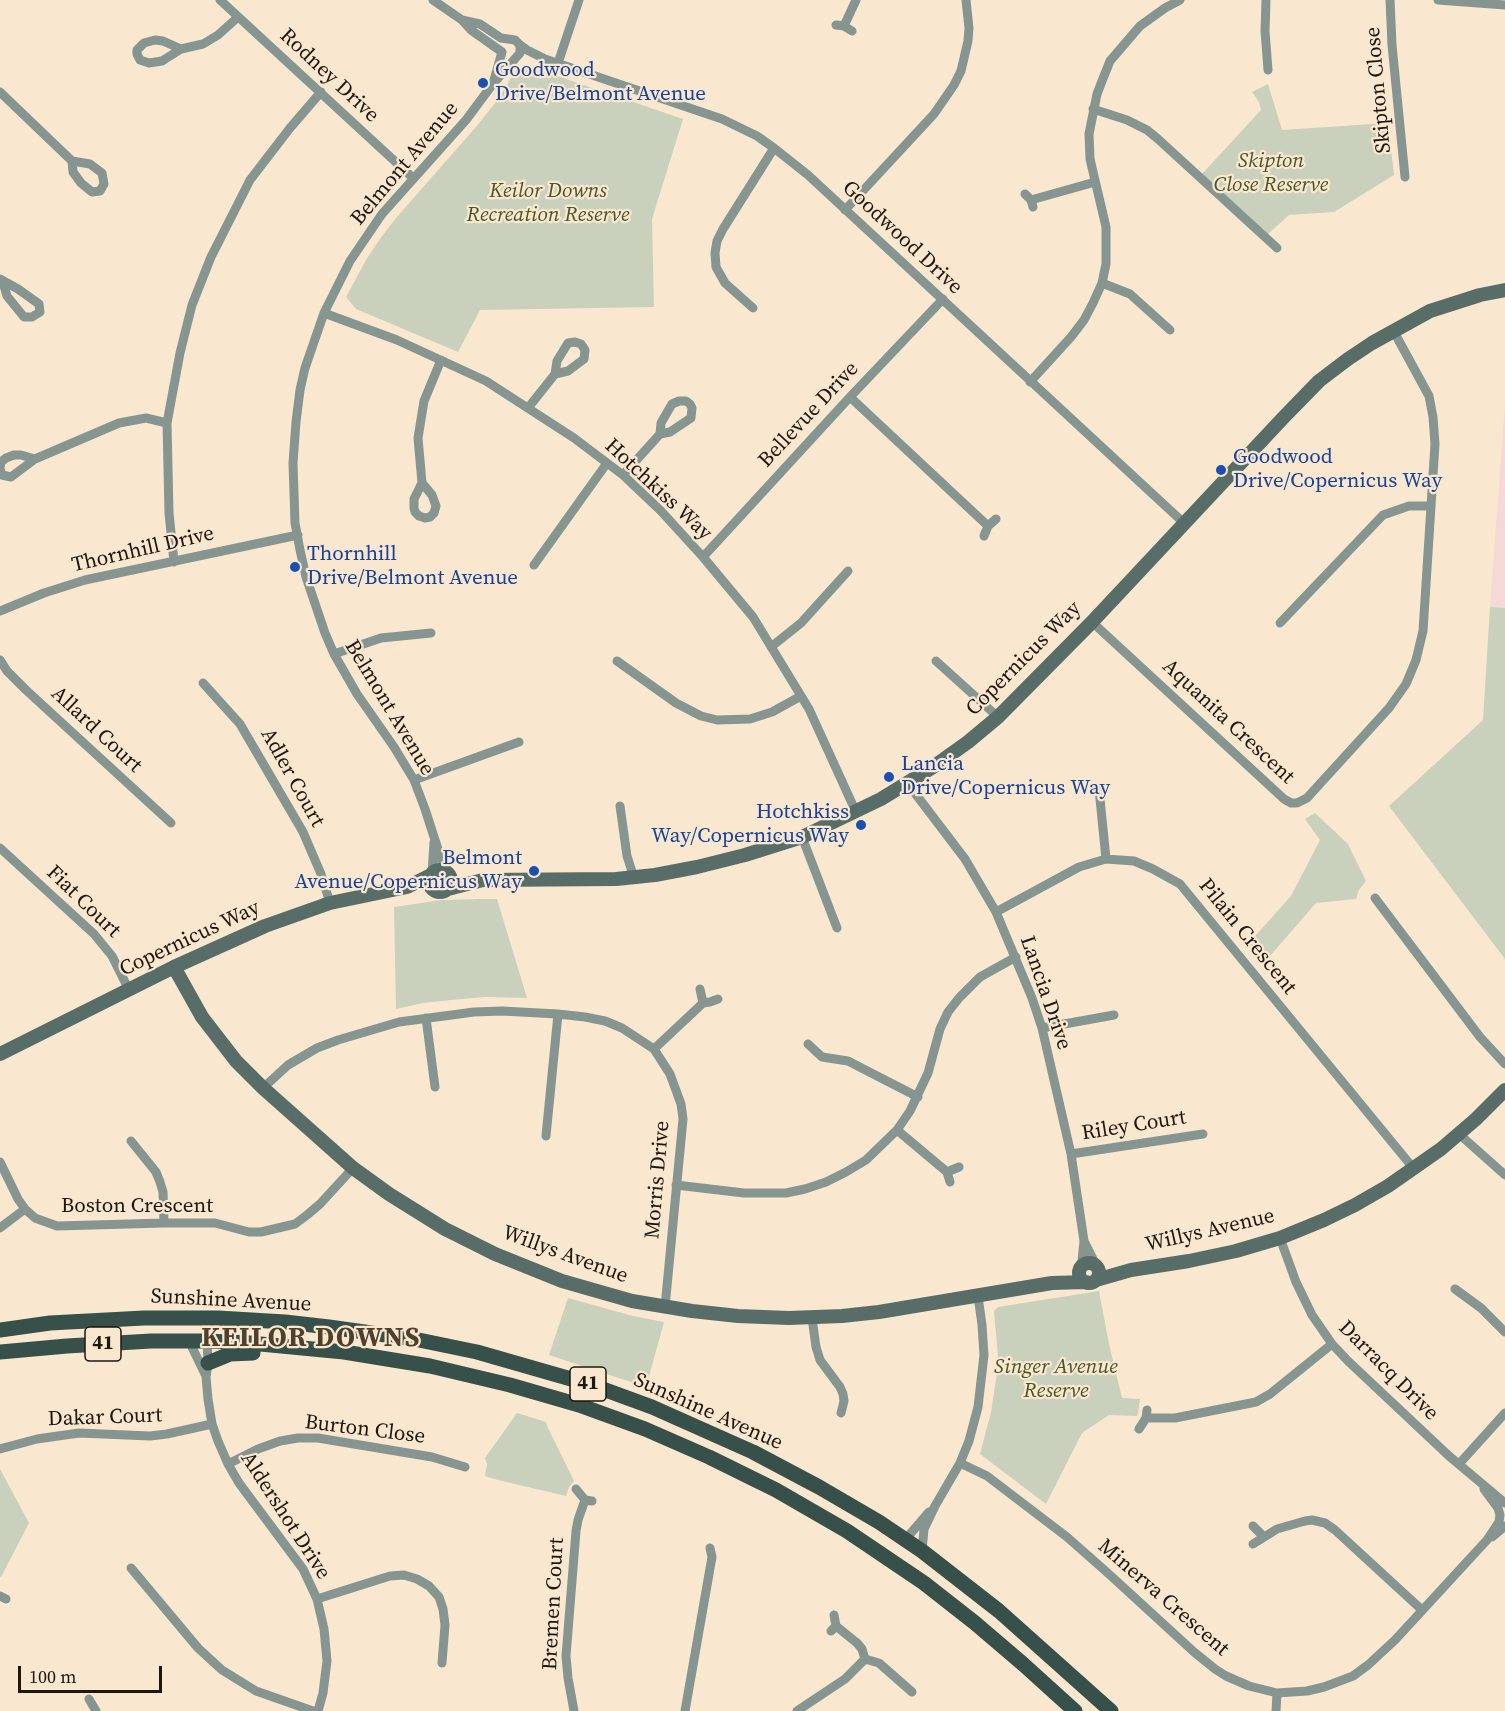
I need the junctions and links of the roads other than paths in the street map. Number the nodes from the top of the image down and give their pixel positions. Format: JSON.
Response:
{"nodes":[{"id":1,"x":220,"y":0,"type":"edge"},
{"id":2,"x":433,"y":0,"type":"edge"},
{"id":3,"x":579,"y":0,"type":"edge"},
{"id":4,"x":856,"y":0,"type":"edge"},
{"id":5,"x":966,"y":0,"type":"edge"},
{"id":6,"x":1180,"y":0,"type":"edge"},
{"id":7,"x":1266,"y":0,"type":"edge"},
{"id":8,"x":1390,"y":0,"type":"edge"},
{"id":9,"x":1438,"y":0,"type":"edge"},
{"id":10,"x":1490,"y":2,"type":"edge"},
{"id":11,"x":1505,"y":5,"type":"edge"},
{"id":12,"x":238,"y":17,"type":"junction"},
{"id":13,"x":462,"y":20,"type":"junction"},
{"id":14,"x":844,"y":28,"type":"dead end"},
{"id":15,"x":508,"y":40,"type":"junction"},
{"id":16,"x":519,"y":45,"type":"junction"},
{"id":17,"x":180,"y":49,"type":"dead end"},
{"id":18,"x":502,"y":52,"type":"junction"},
{"id":19,"x":516,"y":57,"type":"junction"},
{"id":20,"x":545,"y":59,"type":"junction"},
{"id":21,"x":558,"y":63,"type":"junction"},
{"id":22,"x":1268,"y":70,"type":"dead end"},
{"id":23,"x":492,"y":85,"type":"junction"},
{"id":24,"x":0,"y":92,"type":"edge"},
{"id":25,"x":321,"y":92,"type":"junction"},
{"id":26,"x":1093,"y":109,"type":"junction"},
{"id":27,"x":774,"y":148,"type":"junction"},
{"id":28,"x":72,"y":161,"type":"dead end"},
{"id":29,"x":1405,"y":177,"type":"dead end"},
{"id":30,"x":413,"y":178,"type":"junction"},
{"id":31,"x":1095,"y":182,"type":"junction"},
{"id":32,"x":1030,"y":201,"type":"dead end"},
{"id":33,"x":845,"y":210,"type":"junction"},
{"id":34,"x":1277,"y":248,"type":"dead end"},
{"id":35,"x":1102,"y":284,"type":"junction"},
{"id":36,"x":1505,"y":290,"type":"edge"},
{"id":37,"x":943,"y":299,"type":"junction"},
{"id":38,"x":753,"y":308,"type":"dead end"},
{"id":39,"x":324,"y":313,"type":"junction"},
{"id":40,"x":1170,"y":330,"type":"dead end"},
{"id":41,"x":1393,"y":330,"type":"junction"},
{"id":42,"x":441,"y":360,"type":"junction"},
{"id":43,"x":555,"y":374,"type":"dead end"},
{"id":44,"x":1030,"y":382,"type":"junction"},
{"id":45,"x":850,"y":397,"type":"junction"},
{"id":46,"x":528,"y":408,"type":"junction"},
{"id":47,"x":167,"y":423,"type":"junction"},
{"id":48,"x":660,"y":434,"type":"dead end"},
{"id":49,"x":35,"y":459,"type":"junction"},
{"id":50,"x":607,"y":463,"type":"junction"},
{"id":51,"x":0,"y":468,"type":"edge"},
{"id":52,"x":623,"y":475,"type":"junction"},
{"id":53,"x":422,"y":483,"type":"dead end"},
{"id":54,"x":1431,"y":506,"type":"junction"},
{"id":55,"x":1185,"y":524,"type":"junction"},
{"id":56,"x":298,"y":535,"type":"junction"},
{"id":57,"x":984,"y":536,"type":"dead end"},
{"id":58,"x":703,"y":557,"type":"junction"},
{"id":59,"x":174,"y":562,"type":"junction"},
{"id":60,"x":534,"y":565,"type":"dead end"},
{"id":61,"x":848,"y":571,"type":"dead end"},
{"id":62,"x":0,"y":611,"type":"edge"},
{"id":63,"x":1092,"y":621,"type":"junction"},
{"id":64,"x":1280,"y":623,"type":"dead end"},
{"id":65,"x":431,"y":633,"type":"dead end"},
{"id":66,"x":771,"y":647,"type":"junction"},
{"id":67,"x":334,"y":654,"type":"junction"},
{"id":68,"x":0,"y":660,"type":"edge"},
{"id":69,"x":617,"y":661,"type":"dead end"},
{"id":70,"x":936,"y":661,"type":"dead end"},
{"id":71,"x":203,"y":682,"type":"dead end"},
{"id":72,"x":801,"y":696,"type":"junction"},
{"id":73,"x":998,"y":717,"type":"junction"},
{"id":74,"x":519,"y":742,"type":"dead end"},
{"id":75,"x":414,"y":780,"type":"junction"},
{"id":76,"x":908,"y":784,"type":"junction"},
{"id":77,"x":1099,"y":789,"type":"dead end"},
{"id":78,"x":620,"y":806,"type":"dead end"},
{"id":79,"x":856,"y":812,"type":"junction"},
{"id":80,"x":171,"y":824,"type":"dead end"},
{"id":81,"x":802,"y":837,"type":"junction"},
{"id":82,"x":0,"y":848,"type":"edge"},
{"id":83,"x":1106,"y":859,"type":"junction"},
{"id":84,"x":439,"y":873,"type":"junction"},
{"id":85,"x":634,"y":878,"type":"junction"},
{"id":86,"x":483,"y":880,"type":"junction"},
{"id":87,"x":407,"y":887,"type":"junction"},
{"id":88,"x":442,"y":890,"type":"junction"},
{"id":89,"x":1375,"y":898,"type":"dead end"},
{"id":90,"x":330,"y":903,"type":"junction"},
{"id":91,"x":996,"y":912,"type":"junction"},
{"id":92,"x":837,"y":928,"type":"dead end"},
{"id":93,"x":1016,"y":957,"type":"junction"},
{"id":94,"x":174,"y":968,"type":"junction"},
{"id":95,"x":700,"y":989,"type":"dead end"},
{"id":96,"x":129,"y":990,"type":"junction"},
{"id":97,"x":718,"y":999,"type":"dead end"},
{"id":98,"x":703,"y":1003,"type":"junction"},
{"id":99,"x":558,"y":1014,"type":"junction"},
{"id":100,"x":1114,"y":1015,"type":"dead end"},
{"id":101,"x":426,"y":1018,"type":"junction"},
{"id":102,"x":1042,"y":1028,"type":"junction"},
{"id":103,"x":808,"y":1044,"type":"dead end"},
{"id":104,"x":654,"y":1049,"type":"junction"},
{"id":105,"x":0,"y":1054,"type":"edge"},
{"id":106,"x":1505,"y":1064,"type":"edge"},
{"id":107,"x":435,"y":1087,"type":"dead end"},
{"id":108,"x":263,"y":1088,"type":"junction"},
{"id":109,"x":1505,"y":1090,"type":"edge"},
{"id":110,"x":918,"y":1097,"type":"junction"},
{"id":111,"x":897,"y":1130,"type":"junction"},
{"id":112,"x":1203,"y":1134,"type":"dead end"},
{"id":113,"x":1460,"y":1134,"type":"junction"},
{"id":114,"x":546,"y":1136,"type":"dead end"},
{"id":115,"x":130,"y":1141,"type":"dead end"},
{"id":116,"x":1071,"y":1154,"type":"junction"},
{"id":117,"x":0,"y":1162,"type":"edge"},
{"id":118,"x":959,"y":1167,"type":"dead end"},
{"id":119,"x":353,"y":1168,"type":"junction"},
{"id":120,"x":1414,"y":1169,"type":"junction"},
{"id":121,"x":947,"y":1172,"type":"junction"},
{"id":122,"x":1505,"y":1175,"type":"edge"},
{"id":123,"x":950,"y":1182,"type":"dead end"},
{"id":124,"x":676,"y":1185,"type":"junction"},
{"id":125,"x":25,"y":1209,"type":"junction"},
{"id":126,"x":164,"y":1223,"type":"junction"},
{"id":127,"x":0,"y":1228,"type":"edge"},
{"id":128,"x":1280,"y":1238,"type":"junction"},
{"id":129,"x":1084,"y":1241,"type":"junction"},
{"id":130,"x":1080,"y":1268,"type":"junction"},
{"id":131,"x":1094,"y":1274,"type":"junction"},
{"id":132,"x":1052,"y":1283,"type":"junction"},
{"id":133,"x":1455,"y":1289,"type":"dead end"},
{"id":134,"x":978,"y":1296,"type":"junction"},
{"id":135,"x":664,"y":1307,"type":"junction"},
{"id":136,"x":812,"y":1318,"type":"junction"},
{"id":137,"x":102,"y":1320,"type":"junction"},
{"id":138,"x":8,"y":1329,"type":"edge"},
{"id":139,"x":1505,"y":1332,"type":"edge"},
{"id":140,"x":189,"y":1341,"type":"junction"},
{"id":141,"x":207,"y":1341,"type":"junction"},
{"id":142,"x":120,"y":1343,"type":"junction"},
{"id":143,"x":1332,"y":1344,"type":"junction"},
{"id":144,"x":319,"y":1349,"type":"junction"},
{"id":145,"x":0,"y":1352,"type":"edge"},
{"id":146,"x":207,"y":1370,"type":"junction"},
{"id":147,"x":844,"y":1401,"type":"junction"},
{"id":148,"x":856,"y":1405,"type":"dead end"},
{"id":149,"x":841,"y":1413,"type":"dead end"},
{"id":150,"x":1505,"y":1413,"type":"edge"},
{"id":151,"x":212,"y":1424,"type":"junction"},
{"id":152,"x":1139,"y":1429,"type":"dead end"},
{"id":153,"x":0,"y":1449,"type":"edge"},
{"id":154,"x":960,"y":1463,"type":"junction"},
{"id":155,"x":228,"y":1464,"type":"junction"},
{"id":156,"x":1459,"y":1464,"type":"junction"},
{"id":157,"x":465,"y":1467,"type":"dead end"},
{"id":158,"x":1477,"y":1480,"type":"junction"},
{"id":159,"x":576,"y":1489,"type":"dead end"},
{"id":160,"x":1505,"y":1503,"type":"edge"},
{"id":161,"x":935,"y":1506,"type":"junction"},
{"id":162,"x":1502,"y":1515,"type":"edge"},
{"id":163,"x":1253,"y":1526,"type":"dead end"},
{"id":164,"x":1505,"y":1526,"type":"edge"},
{"id":165,"x":1263,"y":1536,"type":"junction"},
{"id":166,"x":905,"y":1540,"type":"junction"},
{"id":167,"x":1487,"y":1540,"type":"junction"},
{"id":168,"x":1253,"y":1544,"type":"dead end"},
{"id":169,"x":921,"y":1551,"type":"junction"},
{"id":170,"x":714,"y":1553,"type":"dead end"},
{"id":171,"x":132,"y":1568,"type":"dead end"},
{"id":172,"x":316,"y":1599,"type":"junction"},
{"id":173,"x":1422,"y":1610,"type":"junction"},
{"id":174,"x":834,"y":1615,"type":"dead end"},
{"id":175,"x":975,"y":1623,"type":"junction"},
{"id":176,"x":865,"y":1659,"type":"junction"},
{"id":177,"x":442,"y":1663,"type":"dead end"},
{"id":178,"x":912,"y":1692,"type":"dead end"},
{"id":179,"x":1091,"y":1692,"type":"junction"},
{"id":180,"x":1276,"y":1693,"type":"junction"},
{"id":181,"x":89,"y":1699,"type":"dead end"},
{"id":182,"x":96,"y":1711,"type":"edge"},
{"id":183,"x":313,"y":1711,"type":"edge"},
{"id":184,"x":318,"y":1711,"type":"edge"},
{"id":185,"x":574,"y":1711,"type":"edge"},
{"id":186,"x":685,"y":1711,"type":"edge"},
{"id":187,"x":797,"y":1711,"type":"edge"},
{"id":188,"x":1074,"y":1711,"type":"edge"},
{"id":189,"x":1111,"y":1711,"type":"edge"},
{"id":190,"x":1276,"y":1711,"type":"edge"}],
"edges":[{"from":1,"to":12,"type":"street","name":"Rodney Drive"},
{"from":2,"to":13,"type":"street"},
{"from":3,"to":21,"type":"street"},
{"from":4,"to":14,"type":"street"},
{"from":5,"to":33,"type":"street"},
{"from":6,"to":26,"type":"street"},
{"from":7,"to":22,"type":"street"},
{"from":8,"to":29,"type":"street","name":"Skipton Close"},
{"from":9,"to":10,"type":"street"},
{"from":10,"to":11,"type":"street"},
{"from":12,"to":17,"type":"street"},
{"from":12,"to":25,"type":"street","name":"Rodney Drive"},
{"from":13,"to":15,"type":"street"},
{"from":13,"to":18,"type":"street"},
{"from":15,"to":16,"type":"street"},
{"from":15,"to":18,"type":"street"},
{"from":16,"to":19,"type":"street"},
{"from":16,"to":20,"type":"street","name":"Goodwood Drive"},
{"from":18,"to":19,"type":"street"},
{"from":18,"to":23,"type":"street","name":"Belmont Avenue"},
{"from":19,"to":20,"type":"street","name":"Goodwood Drive"},
{"from":19,"to":23,"type":"street","name":"Belmont Avenue"},
{"from":20,"to":21,"type":"street","name":"Goodwood Drive"},
{"from":21,"to":27,"type":"street","name":"Goodwood Drive"},
{"from":23,"to":30,"type":"street","name":"Belmont Avenue"},
{"from":24,"to":28,"type":"street"},
{"from":25,"to":30,"type":"street","name":"Rodney Drive"},
{"from":25,"to":47,"type":"street"},
{"from":26,"to":31,"type":"street"},
{"from":26,"to":34,"type":"street"},
{"from":27,"to":33,"type":"street","name":"Goodwood Drive"},
{"from":27,"to":38,"type":"street"},
{"from":30,"to":39,"type":"street","name":"Belmont Avenue"},
{"from":31,"to":32,"type":"street"},
{"from":31,"to":35,"type":"street"},
{"from":33,"to":37,"type":"street","name":"Goodwood Drive"},
{"from":35,"to":40,"type":"street"},
{"from":35,"to":44,"type":"street"},
{"from":36,"to":41,"type":"street","name":"Copernicus Way"},
{"from":37,"to":44,"type":"street","name":"Goodwood Drive"},
{"from":37,"to":45,"type":"street","name":"Bellevue Drive"},
{"from":39,"to":42,"type":"street","name":"Hotchkiss Way"},
{"from":39,"to":56,"type":"street","name":"Belmont Avenue"},
{"from":41,"to":54,"type":"street","name":"Aquanita Crescent"},
{"from":41,"to":55,"type":"street","name":"Copernicus Way"},
{"from":42,"to":46,"type":"street","name":"Hotchkiss Way"},
{"from":42,"to":53,"type":"street"},
{"from":43,"to":46,"type":"street"},
{"from":44,"to":55,"type":"street","name":"Goodwood Drive"},
{"from":45,"to":57,"type":"street"},
{"from":45,"to":58,"type":"street","name":"Bellevue Drive"},
{"from":46,"to":50,"type":"street","name":"Hotchkiss Way"},
{"from":47,"to":49,"type":"street"},
{"from":47,"to":59,"type":"street"},
{"from":48,"to":52,"type":"street"},
{"from":49,"to":51,"type":"street"},
{"from":49,"to":51,"type":"street"},
{"from":50,"to":52,"type":"street","name":"Hotchkiss Way"},
{"from":50,"to":60,"type":"street"},
{"from":52,"to":58,"type":"street","name":"Hotchkiss Way"},
{"from":54,"to":63,"type":"street","name":"Aquanita Crescent"},
{"from":54,"to":64,"type":"street"},
{"from":55,"to":63,"type":"street","name":"Copernicus Way"},
{"from":56,"to":59,"type":"street","name":"Thornhill Drive"},
{"from":56,"to":67,"type":"street","name":"Belmont Avenue"},
{"from":58,"to":66,"type":"street","name":"Hotchkiss Way"},
{"from":59,"to":62,"type":"street","name":"Thornhill Drive"},
{"from":61,"to":66,"type":"street"},
{"from":63,"to":73,"type":"street","name":"Copernicus Way"},
{"from":65,"to":67,"type":"street"},
{"from":66,"to":72,"type":"street","name":"Hotchkiss Way"},
{"from":67,"to":75,"type":"street","name":"Belmont Avenue"},
{"from":68,"to":80,"type":"street","name":"Allard Court"},
{"from":69,"to":72,"type":"street"},
{"from":70,"to":73,"type":"street"},
{"from":71,"to":90,"type":"street","name":"Adler Court"},
{"from":72,"to":79,"type":"street","name":"Hotchkiss Way"},
{"from":73,"to":76,"type":"street","name":"Copernicus Way"},
{"from":74,"to":75,"type":"street"},
{"from":75,"to":84,"type":"street","name":"Belmont Avenue"},
{"from":76,"to":79,"type":"street","name":"Copernicus Way"},
{"from":76,"to":91,"type":"street","name":"Lancia Drive"},
{"from":77,"to":83,"type":"street"},
{"from":78,"to":85,"type":"street"},
{"from":79,"to":81,"type":"street","name":"Copernicus Way"},
{"from":81,"to":85,"type":"street","name":"Copernicus Way"},
{"from":81,"to":92,"type":"street"},
{"from":82,"to":96,"type":"street","name":"Fiat Court"},
{"from":83,"to":91,"type":"street","name":"Pilain Crescent"},
{"from":83,"to":120,"type":"street","name":"Pilain Crescent"},
{"from":84,"to":86,"type":"street","name":"Copernicus Way"},
{"from":84,"to":87,"type":"street","name":"Copernicus Way"},
{"from":84,"to":88,"type":"street"},
{"from":84,"to":88,"type":"street"},
{"from":85,"to":86,"type":"street","name":"Copernicus Way"},
{"from":86,"to":88,"type":"street","name":"Copernicus Way"},
{"from":87,"to":88,"type":"street","name":"Copernicus Way"},
{"from":87,"to":90,"type":"street","name":"Copernicus Way"},
{"from":89,"to":106,"type":"street"},
{"from":90,"to":94,"type":"street","name":"Copernicus Way"},
{"from":91,"to":93,"type":"street","name":"Lancia Drive"},
{"from":93,"to":102,"type":"street","name":"Lancia Drive"},
{"from":93,"to":110,"type":"street"},
{"from":94,"to":96,"type":"street","name":"Copernicus Way"},
{"from":94,"to":108,"type":"street","name":"Willys Avenue"},
{"from":95,"to":98,"type":"street"},
{"from":96,"to":105,"type":"street","name":"Copernicus Way"},
{"from":97,"to":98,"type":"street"},
{"from":98,"to":104,"type":"street"},
{"from":99,"to":101,"type":"street","name":"Morris Drive"},
{"from":99,"to":104,"type":"street","name":"Morris Drive"},
{"from":99,"to":114,"type":"street"},
{"from":100,"to":102,"type":"street"},
{"from":101,"to":107,"type":"street"},
{"from":101,"to":108,"type":"street","name":"Morris Drive"},
{"from":102,"to":116,"type":"street","name":"Lancia Drive"},
{"from":103,"to":110,"type":"street"},
{"from":104,"to":124,"type":"street","name":"Morris Drive"},
{"from":108,"to":119,"type":"street","name":"Willys Avenue"},
{"from":109,"to":113,"type":"street","name":"Willys Avenue"},
{"from":110,"to":111,"type":"street"},
{"from":111,"to":121,"type":"street"},
{"from":111,"to":124,"type":"street"},
{"from":112,"to":116,"type":"street","name":"Riley Court"},
{"from":113,"to":120,"type":"street","name":"Willys Avenue"},
{"from":113,"to":122,"type":"street"},
{"from":115,"to":126,"type":"street"},
{"from":116,"to":129,"type":"street","name":"Lancia Drive"},
{"from":117,"to":125,"type":"street"},
{"from":118,"to":121,"type":"street"},
{"from":119,"to":126,"type":"street","name":"Boston Crescent"},
{"from":119,"to":135,"type":"street","name":"Willys Avenue"},
{"from":120,"to":128,"type":"street","name":"Willys Avenue"},
{"from":121,"to":123,"type":"street"},
{"from":124,"to":135,"type":"street","name":"Morris Drive"},
{"from":125,"to":126,"type":"street","name":"Boston Crescent"},
{"from":125,"to":127,"type":"street"},
{"from":128,"to":131,"type":"street","name":"Willys Avenue"},
{"from":128,"to":143,"type":"street","name":"Darracq Drive"},
{"from":129,"to":130,"type":"street","name":"Lancia Drive"},
{"from":129,"to":131,"type":"street","name":"Lancia Drive"},
{"from":130,"to":131,"type":"street"},
{"from":130,"to":132,"type":"street","name":"Willys Avenue"},
{"from":131,"to":132,"type":"street","name":"Willys Avenue"},
{"from":132,"to":134,"type":"street","name":"Willys Avenue"},
{"from":133,"to":139,"type":"street"},
{"from":134,"to":136,"type":"street","name":"Willys Avenue"},
{"from":134,"to":154,"type":"street"},
{"from":135,"to":136,"type":"street","name":"Willys Avenue"},
{"from":136,"to":147,"type":"street"},
{"from":137,"to":138,"type":"main road","name":"Sunshine Avenue","number":"41"},
{"from":137,"to":141,"type":"main road"},
{"from":137,"to":166,"type":"main road","name":"Sunshine Avenue","number":"41"},
{"from":138,"to":142,"type":"main road"},
{"from":140,"to":141,"type":"main road","name":"Sunshine Avenue","number":"41"},
{"from":140,"to":142,"type":"main road","name":"Sunshine Avenue","number":"41"},
{"from":140,"to":146,"type":"street","name":"Aldershot Drive"},
{"from":141,"to":144,"type":"main road","name":"Sunshine Avenue","number":"41"},
{"from":141,"to":146,"type":"street","name":"Aldershot Drive"},
{"from":142,"to":145,"type":"main road","name":"Sunshine Avenue","number":"41"},
{"from":143,"to":152,"type":"street"},
{"from":143,"to":156,"type":"street","name":"Darracq Drive"},
{"from":144,"to":146,"type":"main road"},
{"from":144,"to":175,"type":"main road","name":"Sunshine Avenue","number":"41"},
{"from":146,"to":151,"type":"street","name":"Aldershot Drive"},
{"from":147,"to":148,"type":"street"},
{"from":147,"to":149,"type":"street"},
{"from":150,"to":156,"type":"street"},
{"from":151,"to":153,"type":"street","name":"Dakar Court"},
{"from":151,"to":155,"type":"street","name":"Aldershot Drive"},
{"from":154,"to":161,"type":"street"},
{"from":154,"to":180,"type":"street","name":"Minerva Crescent"},
{"from":155,"to":157,"type":"street","name":"Burton Close"},
{"from":155,"to":172,"type":"street","name":"Aldershot Drive"},
{"from":156,"to":158,"type":"street","name":"Darracq Drive"},
{"from":158,"to":160,"type":"street","name":"Darracq Drive"},
{"from":158,"to":162,"type":"street","name":"Darracq Drive"},
{"from":159,"to":185,"type":"street","name":"Bremen Court"},
{"from":161,"to":166,"type":"street"},
{"from":161,"to":169,"type":"street"},
{"from":162,"to":167,"type":"street","name":"Minerva Crescent"},
{"from":163,"to":165,"type":"street"},
{"from":164,"to":167,"type":"street","name":"Minerva Crescent"},
{"from":165,"to":168,"type":"street"},
{"from":165,"to":173,"type":"street"},
{"from":166,"to":169,"type":"main road","name":"Sunshine Avenue","number":"41"},
{"from":166,"to":175,"type":"main road"},
{"from":167,"to":173,"type":"street","name":"Minerva Crescent"},
{"from":169,"to":179,"type":"main road","name":"Sunshine Avenue","number":"41"},
{"from":170,"to":186,"type":"street"},
{"from":171,"to":183,"type":"street"},
{"from":172,"to":177,"type":"street"},
{"from":172,"to":184,"type":"street","name":"Aldershot Drive"},
{"from":173,"to":180,"type":"street","name":"Minerva Crescent"},
{"from":174,"to":176,"type":"street"},
{"from":175,"to":188,"type":"main road","name":"Sunshine Avenue","number":"41"},
{"from":176,"to":178,"type":"street"},
{"from":176,"to":187,"type":"street"},
{"from":179,"to":188,"type":"main road"},
{"from":179,"to":189,"type":"main road","name":"Sunshine Avenue","number":"41"},
{"from":180,"to":190,"type":"street"},
{"from":181,"to":182,"type":"street"}]}
